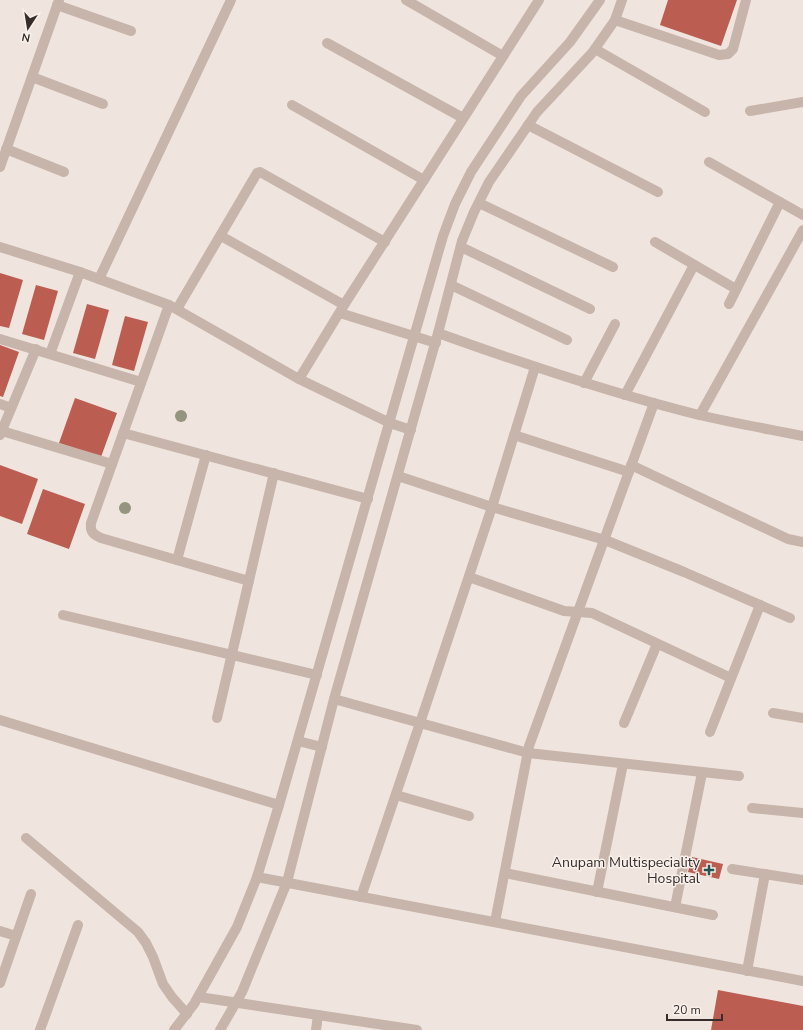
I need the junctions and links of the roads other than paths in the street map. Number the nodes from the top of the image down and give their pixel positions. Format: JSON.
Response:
{"nodes":[{"id":1,"x":231,"y":0,"type":"edge"},
{"id":2,"x":406,"y":0,"type":"edge"},
{"id":3,"x":539,"y":0,"type":"edge"},
{"id":4,"x":600,"y":0,"type":"edge"},
{"id":5,"x":622,"y":0,"type":"edge"},
{"id":6,"x":746,"y":0,"type":"edge"},
{"id":7,"x":58,"y":2,"type":"edge"},
{"id":8,"x":615,"y":20,"type":"junction"},
{"id":9,"x":131,"y":31,"type":"dead end"},
{"id":10,"x":327,"y":43,"type":"dead end"},
{"id":11,"x":595,"y":49,"type":"junction"},
{"id":12,"x":503,"y":56,"type":"junction"},
{"id":13,"x":32,"y":77,"type":"junction"},
{"id":14,"x":803,"y":102,"type":"edge"},
{"id":15,"x":103,"y":104,"type":"dead end"},
{"id":16,"x":292,"y":105,"type":"dead end"},
{"id":17,"x":750,"y":111,"type":"dead end"},
{"id":18,"x":705,"y":112,"type":"dead end"},
{"id":19,"x":463,"y":118,"type":"junction"},
{"id":20,"x":528,"y":125,"type":"junction"},
{"id":21,"x":6,"y":149,"type":"junction"},
{"id":22,"x":709,"y":162,"type":"dead end"},
{"id":23,"x":0,"y":167,"type":"edge"},
{"id":24,"x":64,"y":172,"type":"dead end"},
{"id":25,"x":424,"y":180,"type":"junction"},
{"id":26,"x":658,"y":192,"type":"dead end"},
{"id":27,"x":780,"y":202,"type":"junction"},
{"id":28,"x":479,"y":203,"type":"junction"},
{"id":29,"x":803,"y":215,"type":"edge"},
{"id":30,"x":803,"y":230,"type":"edge"},
{"id":31,"x":221,"y":236,"type":"junction"},
{"id":32,"x":385,"y":242,"type":"junction"},
{"id":33,"x":655,"y":242,"type":"dead end"},
{"id":34,"x":0,"y":247,"type":"edge"},
{"id":35,"x":461,"y":247,"type":"junction"},
{"id":36,"x":694,"y":265,"type":"junction"},
{"id":37,"x":613,"y":267,"type":"dead end"},
{"id":38,"x":80,"y":272,"type":"junction"},
{"id":39,"x":99,"y":279,"type":"junction"},
{"id":40,"x":451,"y":285,"type":"junction"},
{"id":41,"x":736,"y":289,"type":"junction"},
{"id":42,"x":729,"y":304,"type":"dead end"},
{"id":43,"x":173,"y":307,"type":"junction"},
{"id":44,"x":342,"y":309,"type":"junction"},
{"id":45,"x":590,"y":309,"type":"dead end"},
{"id":46,"x":615,"y":324,"type":"dead end"},
{"id":47,"x":414,"y":336,"type":"junction"},
{"id":48,"x":437,"y":338,"type":"junction"},
{"id":49,"x":0,"y":339,"type":"edge"},
{"id":50,"x":567,"y":340,"type":"dead end"},
{"id":51,"x":36,"y":349,"type":"junction"},
{"id":52,"x":50,"y":354,"type":"junction"},
{"id":53,"x":535,"y":367,"type":"junction"},
{"id":54,"x":299,"y":379,"type":"junction"},
{"id":55,"x":141,"y":382,"type":"junction"},
{"id":56,"x":584,"y":383,"type":"junction"},
{"id":57,"x":625,"y":395,"type":"junction"},
{"id":58,"x":654,"y":403,"type":"junction"},
{"id":59,"x":0,"y":404,"type":"edge"},
{"id":60,"x":11,"y":408,"type":"junction"},
{"id":61,"x":700,"y":415,"type":"junction"},
{"id":62,"x":390,"y":423,"type":"junction"},
{"id":63,"x":410,"y":430,"type":"junction"},
{"id":64,"x":123,"y":432,"type":"junction"},
{"id":65,"x":1,"y":433,"type":"edge"},
{"id":66,"x":514,"y":435,"type":"junction"},
{"id":67,"x":803,"y":436,"type":"edge"},
{"id":68,"x":206,"y":455,"type":"junction"},
{"id":69,"x":112,"y":464,"type":"junction"},
{"id":70,"x":630,"y":469,"type":"junction"},
{"id":71,"x":274,"y":473,"type":"junction"},
{"id":72,"x":398,"y":476,"type":"junction"},
{"id":73,"x":368,"y":499,"type":"junction"},
{"id":74,"x":492,"y":507,"type":"junction"},
{"id":75,"x":605,"y":540,"type":"junction"},
{"id":76,"x":803,"y":542,"type":"edge"},
{"id":77,"x":177,"y":560,"type":"junction"},
{"id":78,"x":469,"y":577,"type":"junction"},
{"id":79,"x":249,"y":581,"type":"junction"},
{"id":80,"x":760,"y":605,"type":"junction"},
{"id":81,"x":577,"y":612,"type":"junction"},
{"id":82,"x":63,"y":615,"type":"dead end"},
{"id":83,"x":790,"y":618,"type":"dead end"},
{"id":84,"x":657,"y":644,"type":"junction"},
{"id":85,"x":232,"y":656,"type":"junction"},
{"id":86,"x":317,"y":676,"type":"junction"},
{"id":87,"x":731,"y":678,"type":"junction"},
{"id":88,"x":334,"y":700,"type":"junction"},
{"id":89,"x":773,"y":713,"type":"dead end"},
{"id":90,"x":217,"y":718,"type":"dead end"},
{"id":91,"x":803,"y":718,"type":"edge"},
{"id":92,"x":0,"y":720,"type":"edge"},
{"id":93,"x":420,"y":723,"type":"junction"},
{"id":94,"x":624,"y":723,"type":"dead end"},
{"id":95,"x":710,"y":732,"type":"dead end"},
{"id":96,"x":298,"y":741,"type":"junction"},
{"id":97,"x":322,"y":747,"type":"junction"},
{"id":98,"x":528,"y":753,"type":"junction"},
{"id":99,"x":623,"y":764,"type":"junction"},
{"id":100,"x":702,"y":772,"type":"junction"},
{"id":101,"x":739,"y":776,"type":"dead end"},
{"id":102,"x":396,"y":795,"type":"junction"},
{"id":103,"x":279,"y":805,"type":"junction"},
{"id":104,"x":752,"y":808,"type":"dead end"},
{"id":105,"x":803,"y":813,"type":"edge"},
{"id":106,"x":469,"y":816,"type":"dead end"},
{"id":107,"x":26,"y":838,"type":"dead end"},
{"id":108,"x":732,"y":869,"type":"dead end"},
{"id":109,"x":505,"y":873,"type":"junction"},
{"id":110,"x":765,"y":874,"type":"junction"},
{"id":111,"x":257,"y":877,"type":"junction"},
{"id":112,"x":803,"y":880,"type":"edge"},
{"id":113,"x":287,"y":882,"type":"junction"},
{"id":114,"x":597,"y":892,"type":"junction"},
{"id":115,"x":31,"y":894,"type":"dead end"},
{"id":116,"x":360,"y":896,"type":"junction"},
{"id":117,"x":675,"y":907,"type":"junction"},
{"id":118,"x":713,"y":915,"type":"dead end"},
{"id":119,"x":495,"y":922,"type":"junction"},
{"id":120,"x":78,"y":925,"type":"dead end"},
{"id":121,"x":0,"y":931,"type":"edge"},
{"id":122,"x":16,"y":936,"type":"junction"},
{"id":123,"x":747,"y":970,"type":"junction"},
{"id":124,"x":803,"y":981,"type":"edge"},
{"id":125,"x":0,"y":983,"type":"edge"},
{"id":126,"x":198,"y":997,"type":"junction"},
{"id":127,"x":235,"y":1002,"type":"junction"},
{"id":128,"x":187,"y":1014,"type":"junction"},
{"id":129,"x":318,"y":1015,"type":"junction"},
{"id":130,"x":394,"y":1028,"type":"edge"},
{"id":131,"x":40,"y":1030,"type":"edge"},
{"id":132,"x":174,"y":1030,"type":"edge"},
{"id":133,"x":220,"y":1030,"type":"edge"},
{"id":134,"x":316,"y":1030,"type":"edge"},
{"id":135,"x":417,"y":1030,"type":"edge"}],
"edges":[{"from":1,"to":39,"type":"street"},
{"from":2,"to":12,"type":"street"},
{"from":3,"to":12,"type":"street"},
{"from":4,"to":47,"type":"street"},
{"from":5,"to":8,"type":"street"},
{"from":6,"to":8,"type":"street"},
{"from":7,"to":9,"type":"street"},
{"from":7,"to":13,"type":"street"},
{"from":8,"to":11,"type":"street"},
{"from":10,"to":19,"type":"street"},
{"from":11,"to":18,"type":"street"},
{"from":11,"to":20,"type":"street"},
{"from":12,"to":19,"type":"street"},
{"from":13,"to":15,"type":"street"},
{"from":13,"to":21,"type":"street"},
{"from":14,"to":17,"type":"street"},
{"from":16,"to":25,"type":"street"},
{"from":19,"to":25,"type":"street"},
{"from":20,"to":26,"type":"street"},
{"from":20,"to":28,"type":"street"},
{"from":21,"to":23,"type":"street"},
{"from":21,"to":24,"type":"street"},
{"from":22,"to":27,"type":"street"},
{"from":25,"to":32,"type":"street"},
{"from":27,"to":29,"type":"street"},
{"from":27,"to":41,"type":"street"},
{"from":28,"to":35,"type":"street"},
{"from":28,"to":37,"type":"street"},
{"from":30,"to":61,"type":"street"},
{"from":31,"to":32,"type":"street"},
{"from":31,"to":43,"type":"street"},
{"from":31,"to":44,"type":"street"},
{"from":32,"to":44,"type":"street"},
{"from":33,"to":36,"type":"street"},
{"from":34,"to":38,"type":"street"},
{"from":35,"to":40,"type":"street"},
{"from":35,"to":45,"type":"street"},
{"from":36,"to":41,"type":"street"},
{"from":36,"to":57,"type":"street"},
{"from":38,"to":39,"type":"street"},
{"from":38,"to":52,"type":"street"},
{"from":39,"to":43,"type":"street"},
{"from":40,"to":48,"type":"street"},
{"from":40,"to":50,"type":"street"},
{"from":41,"to":42,"type":"street"},
{"from":43,"to":54,"type":"street"},
{"from":43,"to":55,"type":"street"},
{"from":44,"to":47,"type":"street"},
{"from":44,"to":54,"type":"street"},
{"from":46,"to":56,"type":"street"},
{"from":47,"to":48,"type":"street"},
{"from":47,"to":62,"type":"street"},
{"from":48,"to":53,"type":"street"},
{"from":48,"to":63,"type":"street"},
{"from":49,"to":51,"type":"street"},
{"from":51,"to":52,"type":"street"},
{"from":51,"to":60,"type":"street"},
{"from":52,"to":55,"type":"street"},
{"from":53,"to":56,"type":"street"},
{"from":53,"to":66,"type":"street"},
{"from":54,"to":62,"type":"street"},
{"from":55,"to":64,"type":"street"},
{"from":56,"to":57,"type":"street"},
{"from":57,"to":58,"type":"street"},
{"from":58,"to":61,"type":"street"},
{"from":58,"to":70,"type":"street"},
{"from":59,"to":60,"type":"street"},
{"from":60,"to":65,"type":"street"},
{"from":61,"to":67,"type":"street"},
{"from":62,"to":63,"type":"street"},
{"from":62,"to":73,"type":"street"},
{"from":63,"to":72,"type":"street"},
{"from":64,"to":68,"type":"street"},
{"from":64,"to":69,"type":"street"},
{"from":65,"to":69,"type":"street"},
{"from":66,"to":70,"type":"street"},
{"from":66,"to":74,"type":"street"},
{"from":68,"to":71,"type":"street"},
{"from":68,"to":77,"type":"street"},
{"from":69,"to":77,"type":"street"},
{"from":70,"to":75,"type":"street"},
{"from":70,"to":76,"type":"street"},
{"from":71,"to":73,"type":"street"},
{"from":71,"to":79,"type":"street"},
{"from":72,"to":74,"type":"street"},
{"from":72,"to":88,"type":"street"},
{"from":73,"to":86,"type":"street"},
{"from":74,"to":75,"type":"street"},
{"from":74,"to":78,"type":"street"},
{"from":75,"to":80,"type":"street"},
{"from":75,"to":81,"type":"street"},
{"from":77,"to":79,"type":"street"},
{"from":78,"to":81,"type":"street"},
{"from":78,"to":93,"type":"street"},
{"from":79,"to":85,"type":"street"},
{"from":80,"to":83,"type":"street"},
{"from":80,"to":87,"type":"street"},
{"from":81,"to":84,"type":"street"},
{"from":81,"to":98,"type":"street"},
{"from":82,"to":85,"type":"street"},
{"from":84,"to":87,"type":"street"},
{"from":84,"to":94,"type":"street"},
{"from":85,"to":86,"type":"street"},
{"from":85,"to":90,"type":"street"},
{"from":86,"to":96,"type":"street"},
{"from":87,"to":95,"type":"street"},
{"from":88,"to":93,"type":"street"},
{"from":88,"to":97,"type":"street"},
{"from":89,"to":91,"type":"street"},
{"from":92,"to":103,"type":"street"},
{"from":93,"to":98,"type":"street"},
{"from":93,"to":102,"type":"street"},
{"from":96,"to":97,"type":"street"},
{"from":96,"to":103,"type":"street"},
{"from":97,"to":113,"type":"street"},
{"from":98,"to":99,"type":"street"},
{"from":98,"to":109,"type":"street"},
{"from":99,"to":100,"type":"street"},
{"from":99,"to":114,"type":"street"},
{"from":100,"to":101,"type":"street"},
{"from":100,"to":117,"type":"street"},
{"from":102,"to":106,"type":"street"},
{"from":102,"to":116,"type":"street"},
{"from":103,"to":111,"type":"street"},
{"from":104,"to":105,"type":"street"},
{"from":107,"to":128,"type":"street"},
{"from":108,"to":110,"type":"street"},
{"from":109,"to":114,"type":"street"},
{"from":109,"to":119,"type":"street"},
{"from":110,"to":112,"type":"street"},
{"from":110,"to":123,"type":"street"},
{"from":111,"to":113,"type":"street"},
{"from":111,"to":126,"type":"street"},
{"from":113,"to":116,"type":"street"},
{"from":113,"to":127,"type":"street"},
{"from":114,"to":117,"type":"street"},
{"from":115,"to":122,"type":"street"},
{"from":116,"to":119,"type":"street"},
{"from":117,"to":118,"type":"street"},
{"from":119,"to":123,"type":"street"},
{"from":120,"to":131,"type":"street"},
{"from":121,"to":122,"type":"street"},
{"from":122,"to":125,"type":"street"},
{"from":123,"to":124,"type":"street"},
{"from":126,"to":127,"type":"street"},
{"from":126,"to":128,"type":"street"},
{"from":127,"to":129,"type":"street"},
{"from":127,"to":133,"type":"street"},
{"from":128,"to":132,"type":"street"},
{"from":129,"to":130,"type":"street"},
{"from":129,"to":134,"type":"street"},
{"from":130,"to":135,"type":"street"}]}
